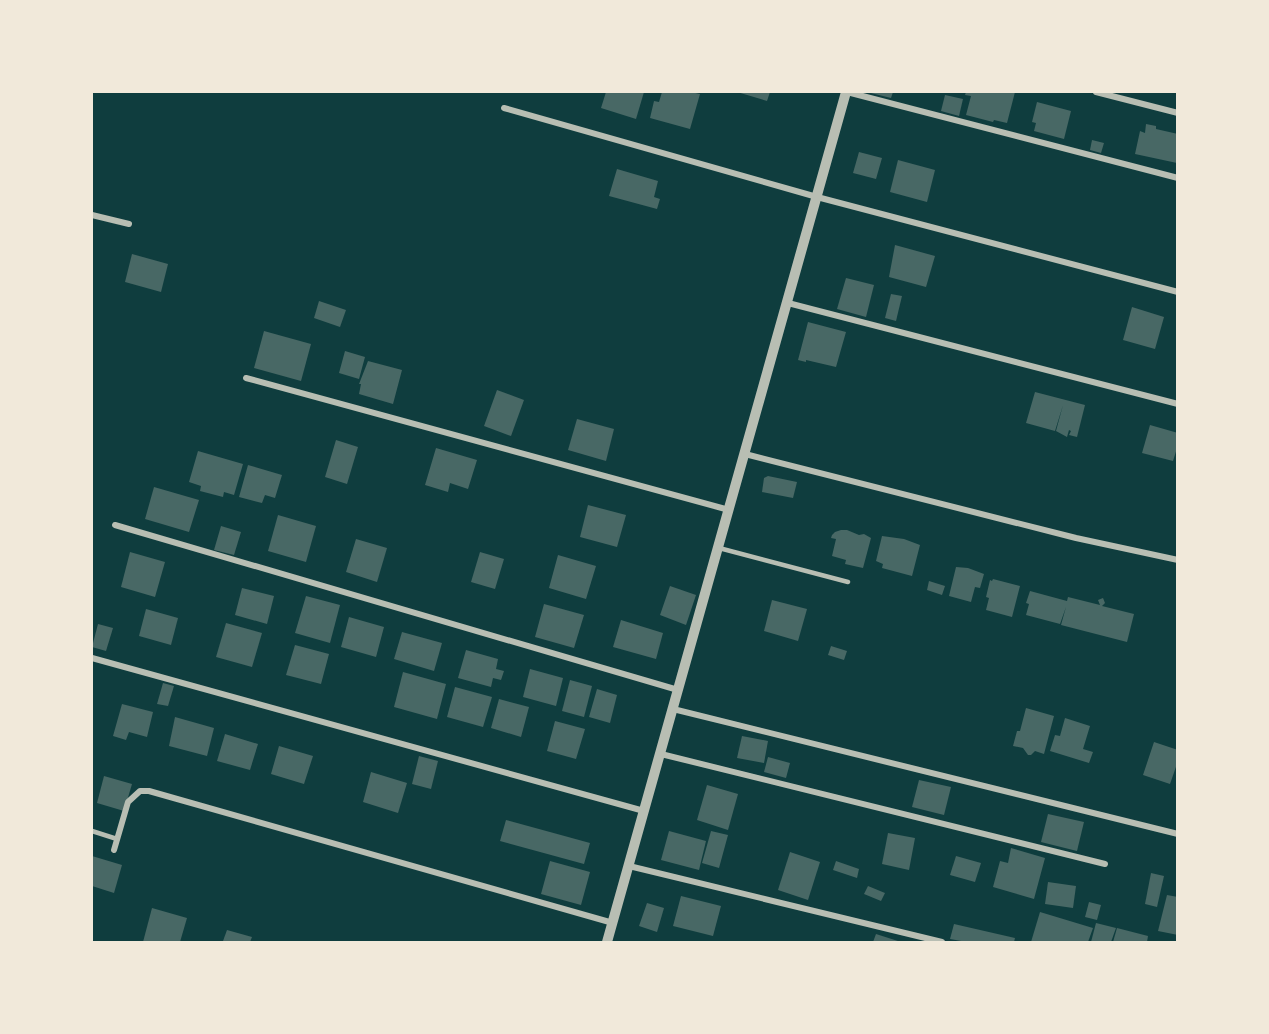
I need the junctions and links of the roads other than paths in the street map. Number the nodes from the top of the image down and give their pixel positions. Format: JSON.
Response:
{"nodes":[{"id":1,"x":847,"y":92,"type":"edge"},
{"id":2,"x":1096,"y":92,"type":"edge"},
{"id":3,"x":504,"y":108,"type":"dead end"},
{"id":4,"x":1178,"y":113,"type":"edge"},
{"id":5,"x":1178,"y":178,"type":"edge"},
{"id":6,"x":817,"y":197,"type":"junction"},
{"id":7,"x":92,"y":215,"type":"edge"},
{"id":8,"x":129,"y":224,"type":"dead end"},
{"id":9,"x":1178,"y":292,"type":"edge"},
{"id":10,"x":788,"y":303,"type":"junction"},
{"id":11,"x":246,"y":378,"type":"dead end"},
{"id":12,"x":1178,"y":404,"type":"edge"},
{"id":13,"x":745,"y":454,"type":"junction"},
{"id":14,"x":730,"y":510,"type":"junction"},
{"id":15,"x":115,"y":525,"type":"dead end"},
{"id":16,"x":719,"y":548,"type":"junction"},
{"id":17,"x":1178,"y":560,"type":"edge"},
{"id":18,"x":848,"y":582,"type":"dead end"},
{"id":19,"x":92,"y":658,"type":"edge"},
{"id":20,"x":679,"y":690,"type":"junction"},
{"id":21,"x":673,"y":709,"type":"junction"},
{"id":22,"x":661,"y":754,"type":"junction"},
{"id":23,"x":644,"y":811,"type":"junction"},
{"id":24,"x":92,"y":831,"type":"edge"},
{"id":25,"x":1178,"y":834,"type":"edge"},
{"id":26,"x":117,"y":839,"type":"junction"},
{"id":27,"x":114,"y":850,"type":"dead end"},
{"id":28,"x":1105,"y":864,"type":"dead end"},
{"id":29,"x":629,"y":866,"type":"junction"},
{"id":30,"x":613,"y":923,"type":"junction"},
{"id":31,"x":607,"y":942,"type":"edge"},
{"id":32,"x":942,"y":942,"type":"edge"}],
"edges":[{"from":1,"to":5,"type":"street"},
{"from":1,"to":6,"type":"street"},
{"from":2,"to":4,"type":"street"},
{"from":3,"to":6,"type":"street"},
{"from":6,"to":9,"type":"street"},
{"from":6,"to":10,"type":"street"},
{"from":7,"to":8,"type":"street"},
{"from":10,"to":12,"type":"street"},
{"from":10,"to":13,"type":"street"},
{"from":11,"to":14,"type":"street"},
{"from":13,"to":14,"type":"street"},
{"from":13,"to":17,"type":"street"},
{"from":14,"to":16,"type":"street"},
{"from":15,"to":20,"type":"street"},
{"from":16,"to":18,"type":"lane"},
{"from":16,"to":20,"type":"street"},
{"from":19,"to":23,"type":"street"},
{"from":20,"to":21,"type":"street"},
{"from":21,"to":22,"type":"street"},
{"from":21,"to":25,"type":"street"},
{"from":22,"to":23,"type":"street"},
{"from":22,"to":28,"type":"street"},
{"from":23,"to":29,"type":"street"},
{"from":24,"to":26,"type":"lane"},
{"from":26,"to":27,"type":"street"},
{"from":26,"to":30,"type":"street"},
{"from":29,"to":30,"type":"street"},
{"from":29,"to":32,"type":"street"},
{"from":30,"to":31,"type":"street"}]}
